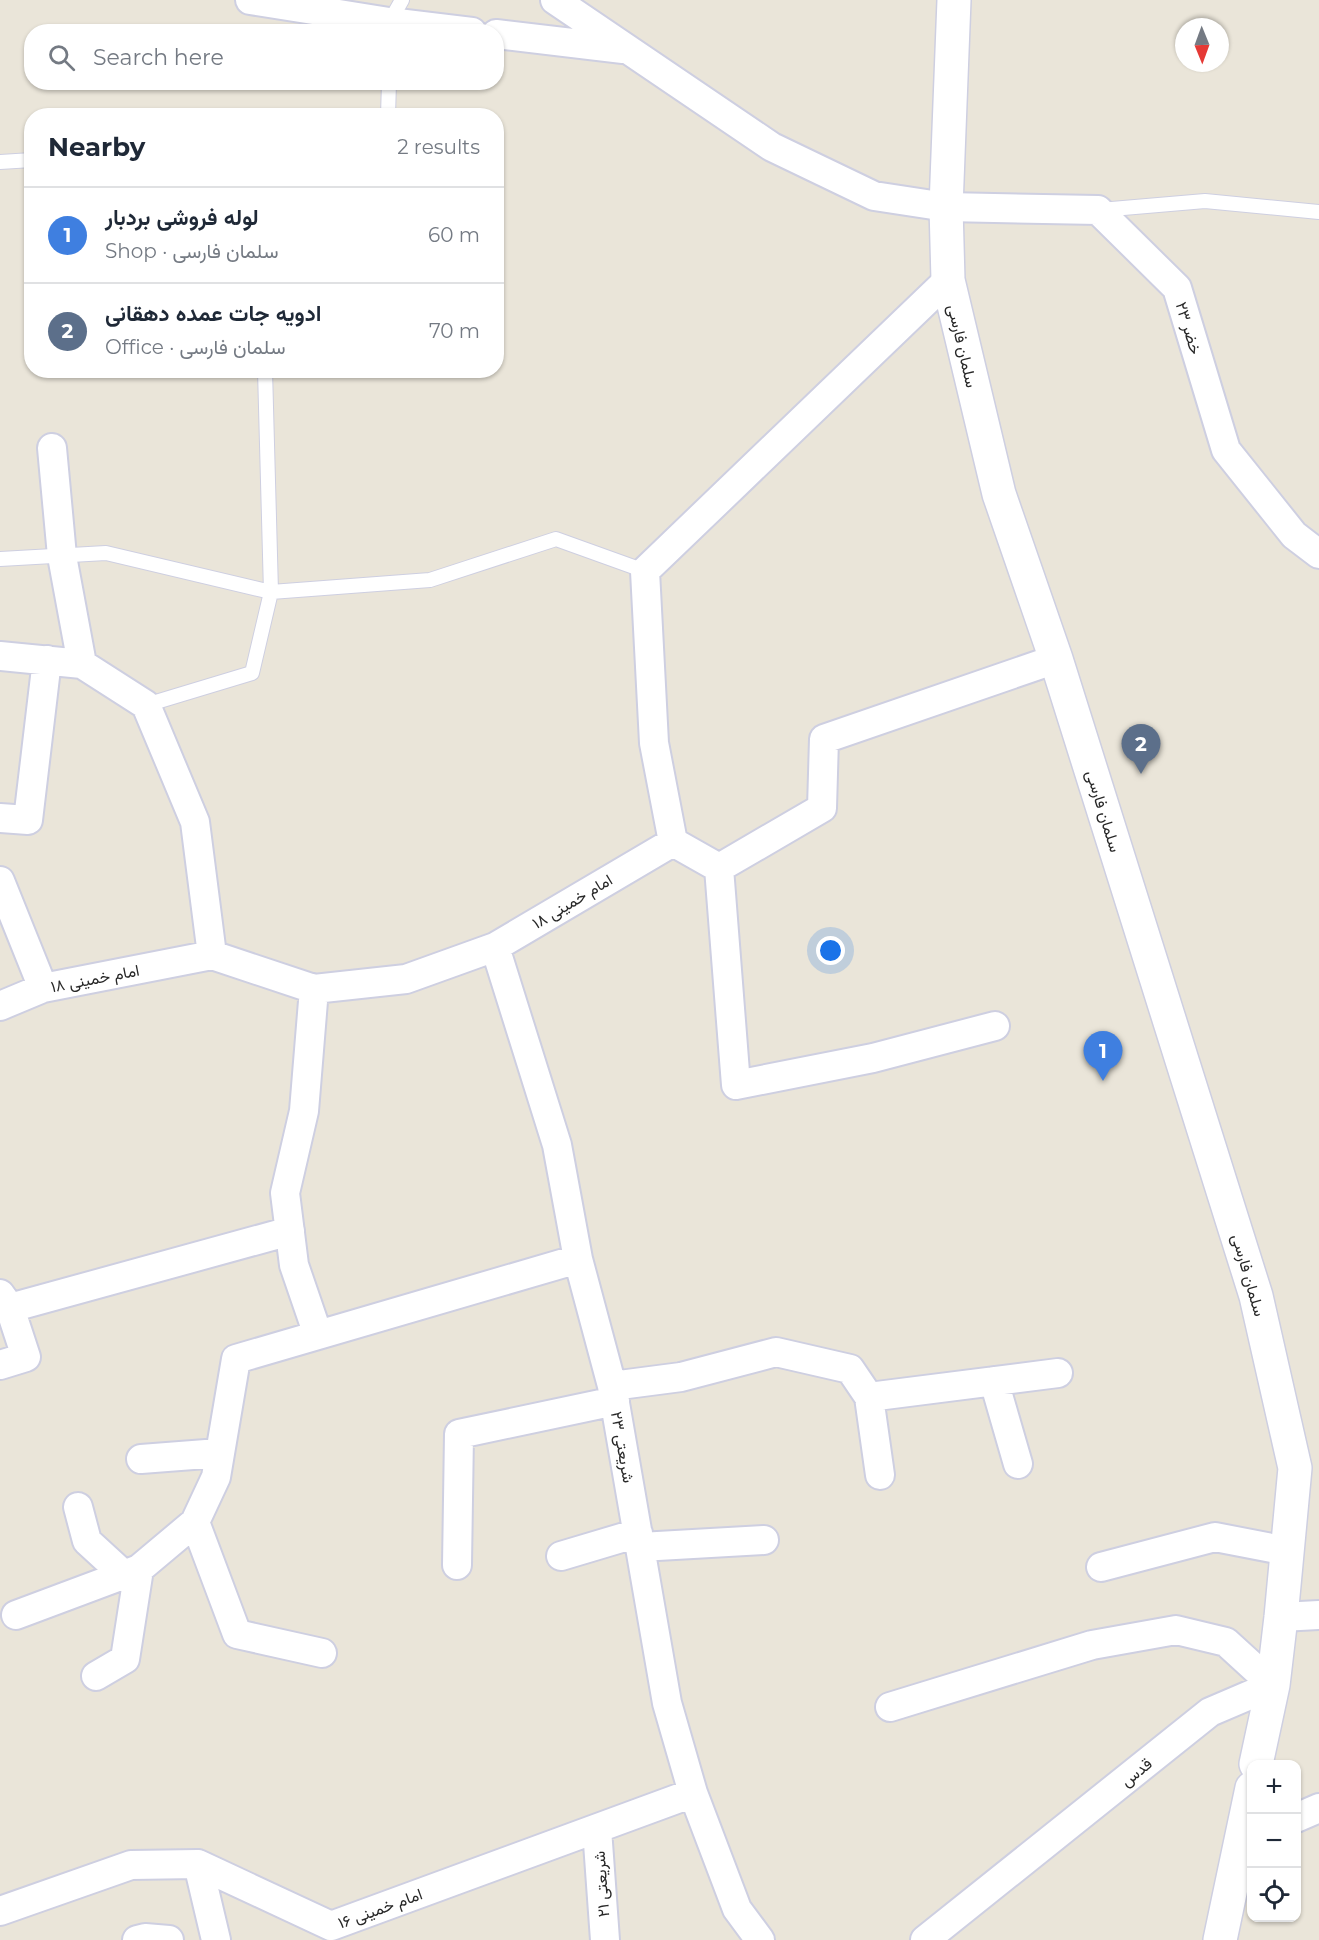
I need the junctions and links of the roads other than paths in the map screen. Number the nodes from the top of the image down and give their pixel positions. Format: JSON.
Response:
{"nodes":[{"id":1,"x":250,"y":0,"type":"edge"},
{"id":2,"x":555,"y":0,"type":"edge"},
{"id":3,"x":954,"y":0,"type":"edge"},
{"id":4,"x":393,"y":18,"type":"edge"},
{"id":5,"x":427,"y":24,"type":"edge"},
{"id":6,"x":504,"y":35,"type":"edge"},
{"id":7,"x":628,"y":50,"type":"junction"},
{"id":8,"x":389,"y":90,"type":"edge"},
{"id":9,"x":388,"y":108,"type":"edge"},
{"id":10,"x":24,"y":160,"type":"edge"},
{"id":11,"x":0,"y":162,"type":"edge"},
{"id":12,"x":946,"y":207,"type":"junction"},
{"id":13,"x":1098,"y":210,"type":"junction"},
{"id":14,"x":1319,"y":212,"type":"edge"},
{"id":15,"x":948,"y":280,"type":"junction"},
{"id":16,"x":265,"y":378,"type":"edge"},
{"id":17,"x":52,"y":448,"type":"dead end"},
{"id":18,"x":1319,"y":554,"type":"edge"},
{"id":19,"x":62,"y":556,"type":"junction"},
{"id":20,"x":0,"y":559,"type":"edge"},
{"id":21,"x":645,"y":571,"type":"junction"},
{"id":22,"x":271,"y":592,"type":"junction"},
{"id":23,"x":0,"y":656,"type":"edge"},
{"id":24,"x":1056,"y":659,"type":"junction"},
{"id":25,"x":47,"y":660,"type":"junction"},
{"id":26,"x":82,"y":664,"type":"junction"},
{"id":27,"x":146,"y":705,"type":"junction"},
{"id":28,"x":0,"y":818,"type":"edge"},
{"id":29,"x":673,"y":842,"type":"junction"},
{"id":30,"x":719,"y":868,"type":"junction"},
{"id":31,"x":0,"y":881,"type":"edge"},
{"id":32,"x":495,"y":947,"type":"junction"},
{"id":33,"x":212,"y":955,"type":"junction"},
{"id":34,"x":43,"y":988,"type":"junction"},
{"id":35,"x":314,"y":989,"type":"junction"},
{"id":36,"x":0,"y":1006,"type":"edge"},
{"id":37,"x":994,"y":1026,"type":"dead end"},
{"id":38,"x":290,"y":1231,"type":"junction"},
{"id":39,"x":578,"y":1259,"type":"junction"},
{"id":40,"x":5,"y":1301,"type":"edge"},
{"id":41,"x":318,"y":1335,"type":"junction"},
{"id":42,"x":0,"y":1365,"type":"edge"},
{"id":43,"x":1058,"y":1373,"type":"dead end"},
{"id":44,"x":994,"y":1381,"type":"junction"},
{"id":45,"x":614,"y":1394,"type":"junction"},
{"id":46,"x":869,"y":1397,"type":"junction"},
{"id":47,"x":219,"y":1453,"type":"junction"},
{"id":48,"x":141,"y":1459,"type":"dead end"},
{"id":49,"x":1018,"y":1464,"type":"dead end"},
{"id":50,"x":880,"y":1475,"type":"dead end"},
{"id":51,"x":78,"y":1507,"type":"dead end"},
{"id":52,"x":195,"y":1522,"type":"junction"},
{"id":53,"x":639,"y":1540,"type":"junction"},
{"id":54,"x":764,"y":1540,"type":"dead end"},
{"id":55,"x":1287,"y":1551,"type":"junction"},
{"id":56,"x":561,"y":1556,"type":"dead end"},
{"id":57,"x":457,"y":1565,"type":"dead end"},
{"id":58,"x":1101,"y":1567,"type":"dead end"},
{"id":59,"x":131,"y":1571,"type":"junction"},
{"id":60,"x":16,"y":1615,"type":"dead end"},
{"id":61,"x":1319,"y":1615,"type":"edge"},
{"id":62,"x":1281,"y":1617,"type":"junction"},
{"id":63,"x":322,"y":1653,"type":"dead end"},
{"id":64,"x":96,"y":1676,"type":"dead end"},
{"id":65,"x":1273,"y":1685,"type":"junction"},
{"id":66,"x":890,"y":1707,"type":"dead end"},
{"id":67,"x":1257,"y":1760,"type":"edge"},
{"id":68,"x":693,"y":1793,"type":"junction"},
{"id":69,"x":1319,"y":1808,"type":"edge"},
{"id":70,"x":1248,"y":1814,"type":"edge"},
{"id":71,"x":1301,"y":1816,"type":"edge"},
{"id":72,"x":597,"y":1829,"type":"junction"},
{"id":73,"x":1246,"y":1839,"type":"edge"},
{"id":74,"x":198,"y":1864,"type":"junction"},
{"id":75,"x":0,"y":1911,"type":"edge"},
{"id":76,"x":137,"y":1940,"type":"edge"},
{"id":77,"x":169,"y":1940,"type":"edge"},
{"id":78,"x":216,"y":1940,"type":"edge"},
{"id":79,"x":605,"y":1940,"type":"edge"},
{"id":80,"x":760,"y":1940,"type":"edge"},
{"id":81,"x":925,"y":1940,"type":"edge"},
{"id":82,"x":1220,"y":1940,"type":"edge"}],
"edges":[{"from":1,"to":4,"type":"street"},
{"from":2,"to":7,"type":"street"},
{"from":3,"to":12,"type":"street","name":"سلمان فارسی"},
{"from":4,"to":5,"type":"street"},
{"from":6,"to":7,"type":"street"},
{"from":7,"to":12,"type":"street"},
{"from":8,"to":9,"type":"lane"},
{"from":10,"to":11,"type":"lane"},
{"from":12,"to":13,"type":"street"},
{"from":12,"to":15,"type":"street","name":"سلمان فارسی"},
{"from":13,"to":14,"type":"lane"},
{"from":13,"to":18,"type":"street","name":"خضر ۲۳"},
{"from":15,"to":21,"type":"street"},
{"from":15,"to":24,"type":"street","name":"سلمان فارسی"},
{"from":16,"to":22,"type":"lane"},
{"from":17,"to":19,"type":"street"},
{"from":19,"to":20,"type":"lane"},
{"from":19,"to":22,"type":"lane"},
{"from":19,"to":26,"type":"street"},
{"from":21,"to":22,"type":"lane"},
{"from":21,"to":29,"type":"street"},
{"from":22,"to":27,"type":"lane"},
{"from":23,"to":25,"type":"street"},
{"from":24,"to":30,"type":"street"},
{"from":24,"to":55,"type":"street","name":"سلمان فارسی"},
{"from":25,"to":26,"type":"street"},
{"from":25,"to":28,"type":"street"},
{"from":26,"to":27,"type":"street"},
{"from":27,"to":33,"type":"street"},
{"from":29,"to":30,"type":"street"},
{"from":29,"to":32,"type":"street","name":"امام خمینی ۱۸"},
{"from":30,"to":37,"type":"street"},
{"from":31,"to":34,"type":"street"},
{"from":32,"to":35,"type":"street","name":"امام خمینی ۱۸"},
{"from":32,"to":39,"type":"street","name":"شریعتی ۲۳"},
{"from":33,"to":34,"type":"street","name":"امام خمینی ۱۸"},
{"from":33,"to":35,"type":"street","name":"امام خمینی ۱۸"},
{"from":34,"to":36,"type":"street","name":"امام خمینی ۱۸"},
{"from":35,"to":38,"type":"street"},
{"from":38,"to":40,"type":"street"},
{"from":38,"to":41,"type":"street"},
{"from":39,"to":41,"type":"street"},
{"from":39,"to":45,"type":"street","name":"شریعتی ۲۳"},
{"from":40,"to":42,"type":"street"},
{"from":41,"to":47,"type":"street"},
{"from":43,"to":44,"type":"street"},
{"from":44,"to":46,"type":"street"},
{"from":44,"to":49,"type":"street"},
{"from":45,"to":46,"type":"street"},
{"from":45,"to":53,"type":"street","name":"شریعتی ۲۳"},
{"from":45,"to":57,"type":"street"},
{"from":46,"to":50,"type":"street"},
{"from":47,"to":48,"type":"street"},
{"from":47,"to":52,"type":"street"},
{"from":51,"to":59,"type":"street"},
{"from":52,"to":59,"type":"street"},
{"from":52,"to":63,"type":"street"},
{"from":53,"to":54,"type":"street"},
{"from":53,"to":56,"type":"street"},
{"from":53,"to":68,"type":"street","name":"شریعتی ۲۳"},
{"from":55,"to":58,"type":"street"},
{"from":55,"to":62,"type":"street","name":"سلمان فارسی"},
{"from":59,"to":60,"type":"street"},
{"from":59,"to":64,"type":"street"},
{"from":61,"to":62,"type":"street"},
{"from":62,"to":65,"type":"street"},
{"from":65,"to":66,"type":"street"},
{"from":65,"to":67,"type":"street"},
{"from":65,"to":81,"type":"street","name":"قدس"},
{"from":68,"to":72,"type":"street","name":"امام خمینی ۱۶"},
{"from":68,"to":80,"type":"street","name":"شریعتی ۲۳"},
{"from":69,"to":71,"type":"street"},
{"from":70,"to":73,"type":"street"},
{"from":72,"to":74,"type":"street","name":"امام خمینی ۱۶"},
{"from":72,"to":79,"type":"street","name":"شریعتی ۲۱"},
{"from":73,"to":82,"type":"street"},
{"from":74,"to":75,"type":"street","name":"امام خمینی ۱۶"},
{"from":74,"to":78,"type":"street"},
{"from":76,"to":77,"type":"street"}]}
